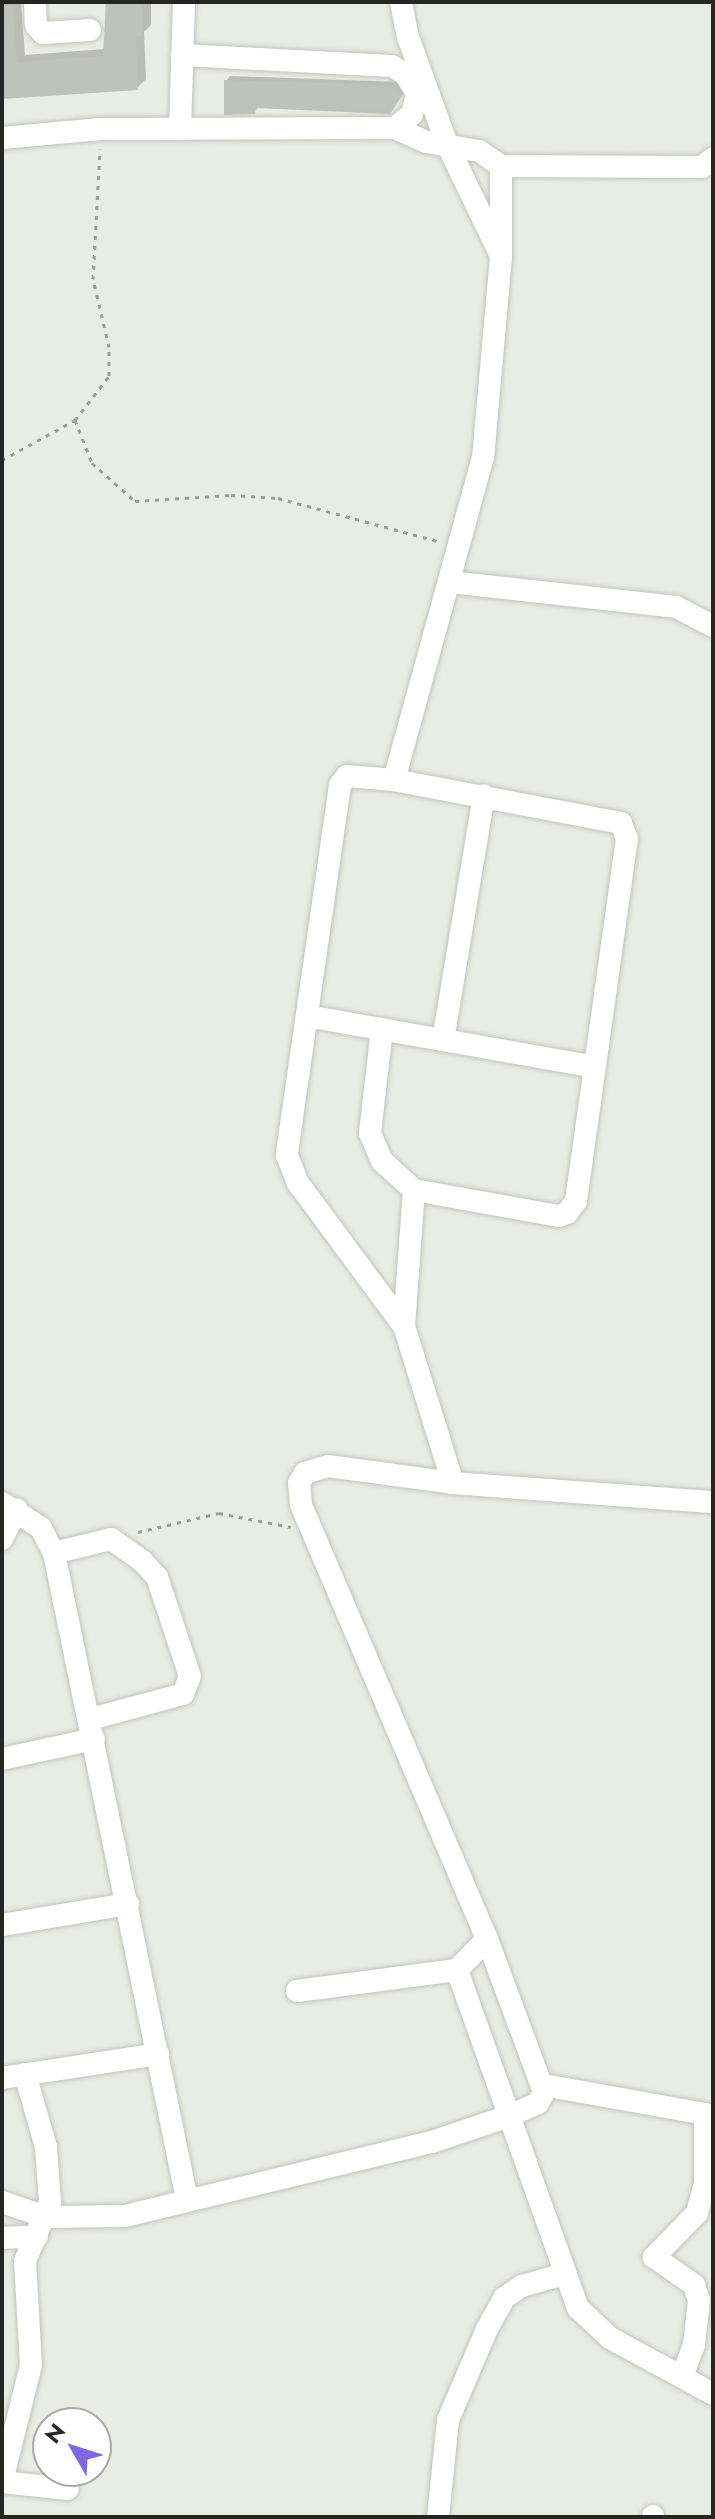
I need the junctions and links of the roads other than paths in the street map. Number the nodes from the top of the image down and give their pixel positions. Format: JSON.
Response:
{"nodes":[{"id":1,"x":35,"y":2,"type":"edge"},
{"id":2,"x":184,"y":2,"type":"edge"},
{"id":3,"x":401,"y":2,"type":"edge"},
{"id":4,"x":90,"y":30,"type":"dead end"},
{"id":5,"x":182,"y":55,"type":"junction"},
{"id":6,"x":395,"y":128,"type":"junction"},
{"id":7,"x":180,"y":129,"type":"junction"},
{"id":8,"x":2,"y":138,"type":"edge"},
{"id":9,"x":447,"y":144,"type":"junction"},
{"id":10,"x":713,"y":158,"type":"edge"},
{"id":11,"x":501,"y":166,"type":"junction"},
{"id":12,"x":501,"y":257,"type":"junction"},
{"id":13,"x":450,"y":582,"type":"junction"},
{"id":14,"x":713,"y":626,"type":"edge"},
{"id":15,"x":394,"y":780,"type":"junction"},
{"id":16,"x":484,"y":795,"type":"junction"},
{"id":17,"x":307,"y":1016,"type":"junction"},
{"id":18,"x":382,"y":1029,"type":"junction"},
{"id":19,"x":443,"y":1040,"type":"junction"},
{"id":20,"x":592,"y":1066,"type":"junction"},
{"id":21,"x":414,"y":1190,"type":"junction"},
{"id":22,"x":404,"y":1326,"type":"junction"},
{"id":23,"x":453,"y":1483,"type":"junction"},
{"id":24,"x":713,"y":1502,"type":"edge"},
{"id":25,"x":9,"y":1506,"type":"edge"},
{"id":26,"x":2,"y":1539,"type":"edge"},
{"id":27,"x":54,"y":1553,"type":"junction"},
{"id":28,"x":92,"y":1729,"type":"junction"},
{"id":29,"x":2,"y":1759,"type":"edge"},
{"id":30,"x":128,"y":1904,"type":"junction"},
{"id":31,"x":2,"y":1925,"type":"edge"},
{"id":32,"x":487,"y":1939,"type":"junction"},
{"id":33,"x":457,"y":1970,"type":"junction"},
{"id":34,"x":297,"y":1991,"type":"dead end"},
{"id":35,"x":158,"y":2054,"type":"junction"},
{"id":36,"x":25,"y":2074,"type":"junction"},
{"id":37,"x":2,"y":2078,"type":"edge"},
{"id":38,"x":544,"y":2085,"type":"junction"},
{"id":39,"x":509,"y":2116,"type":"junction"},
{"id":40,"x":187,"y":2200,"type":"junction"},
{"id":41,"x":2,"y":2202,"type":"edge"},
{"id":42,"x":42,"y":2227,"type":"junction"},
{"id":43,"x":2,"y":2238,"type":"edge"},
{"id":44,"x":564,"y":2274,"type":"junction"},
{"id":45,"x":682,"y":2377,"type":"junction"},
{"id":46,"x":713,"y":2394,"type":"edge"},
{"id":47,"x":2,"y":2481,"type":"edge"},
{"id":48,"x":68,"y":2489,"type":"dead end"},
{"id":49,"x":438,"y":2517,"type":"edge"}],
"edges":[{"from":1,"to":4,"type":"street"},
{"from":2,"to":5,"type":"street"},
{"from":3,"to":9,"type":"street"},
{"from":5,"to":6,"type":"street"},
{"from":5,"to":7,"type":"street"},
{"from":6,"to":7,"type":"street"},
{"from":6,"to":9,"type":"street"},
{"from":7,"to":8,"type":"street"},
{"from":9,"to":11,"type":"street"},
{"from":9,"to":12,"type":"street"},
{"from":10,"to":11,"type":"street"},
{"from":11,"to":12,"type":"street"},
{"from":12,"to":13,"type":"street"},
{"from":13,"to":14,"type":"street"},
{"from":13,"to":15,"type":"street"},
{"from":15,"to":16,"type":"street"},
{"from":15,"to":17,"type":"street"},
{"from":16,"to":19,"type":"street"},
{"from":16,"to":20,"type":"street"},
{"from":17,"to":18,"type":"street"},
{"from":17,"to":22,"type":"street"},
{"from":18,"to":19,"type":"street"},
{"from":18,"to":21,"type":"street"},
{"from":19,"to":20,"type":"street"},
{"from":20,"to":21,"type":"street"},
{"from":21,"to":22,"type":"street"},
{"from":22,"to":23,"type":"street"},
{"from":23,"to":24,"type":"street"},
{"from":23,"to":32,"type":"street"},
{"from":25,"to":26,"type":"street"},
{"from":25,"to":27,"type":"street"},
{"from":27,"to":28,"type":"street"},
{"from":27,"to":28,"type":"street"},
{"from":28,"to":29,"type":"street"},
{"from":28,"to":30,"type":"street"},
{"from":30,"to":31,"type":"street"},
{"from":30,"to":35,"type":"street"},
{"from":32,"to":33,"type":"street"},
{"from":32,"to":38,"type":"street"},
{"from":33,"to":34,"type":"street"},
{"from":33,"to":39,"type":"street"},
{"from":35,"to":36,"type":"street"},
{"from":35,"to":40,"type":"street"},
{"from":36,"to":37,"type":"street"},
{"from":36,"to":42,"type":"street"},
{"from":38,"to":39,"type":"street"},
{"from":38,"to":45,"type":"street"},
{"from":39,"to":40,"type":"street"},
{"from":39,"to":44,"type":"street"},
{"from":40,"to":42,"type":"street"},
{"from":41,"to":42,"type":"street"},
{"from":42,"to":43,"type":"street"},
{"from":42,"to":47,"type":"street"},
{"from":44,"to":45,"type":"street"},
{"from":44,"to":49,"type":"street"},
{"from":45,"to":46,"type":"street"},
{"from":47,"to":48,"type":"street"}]}
